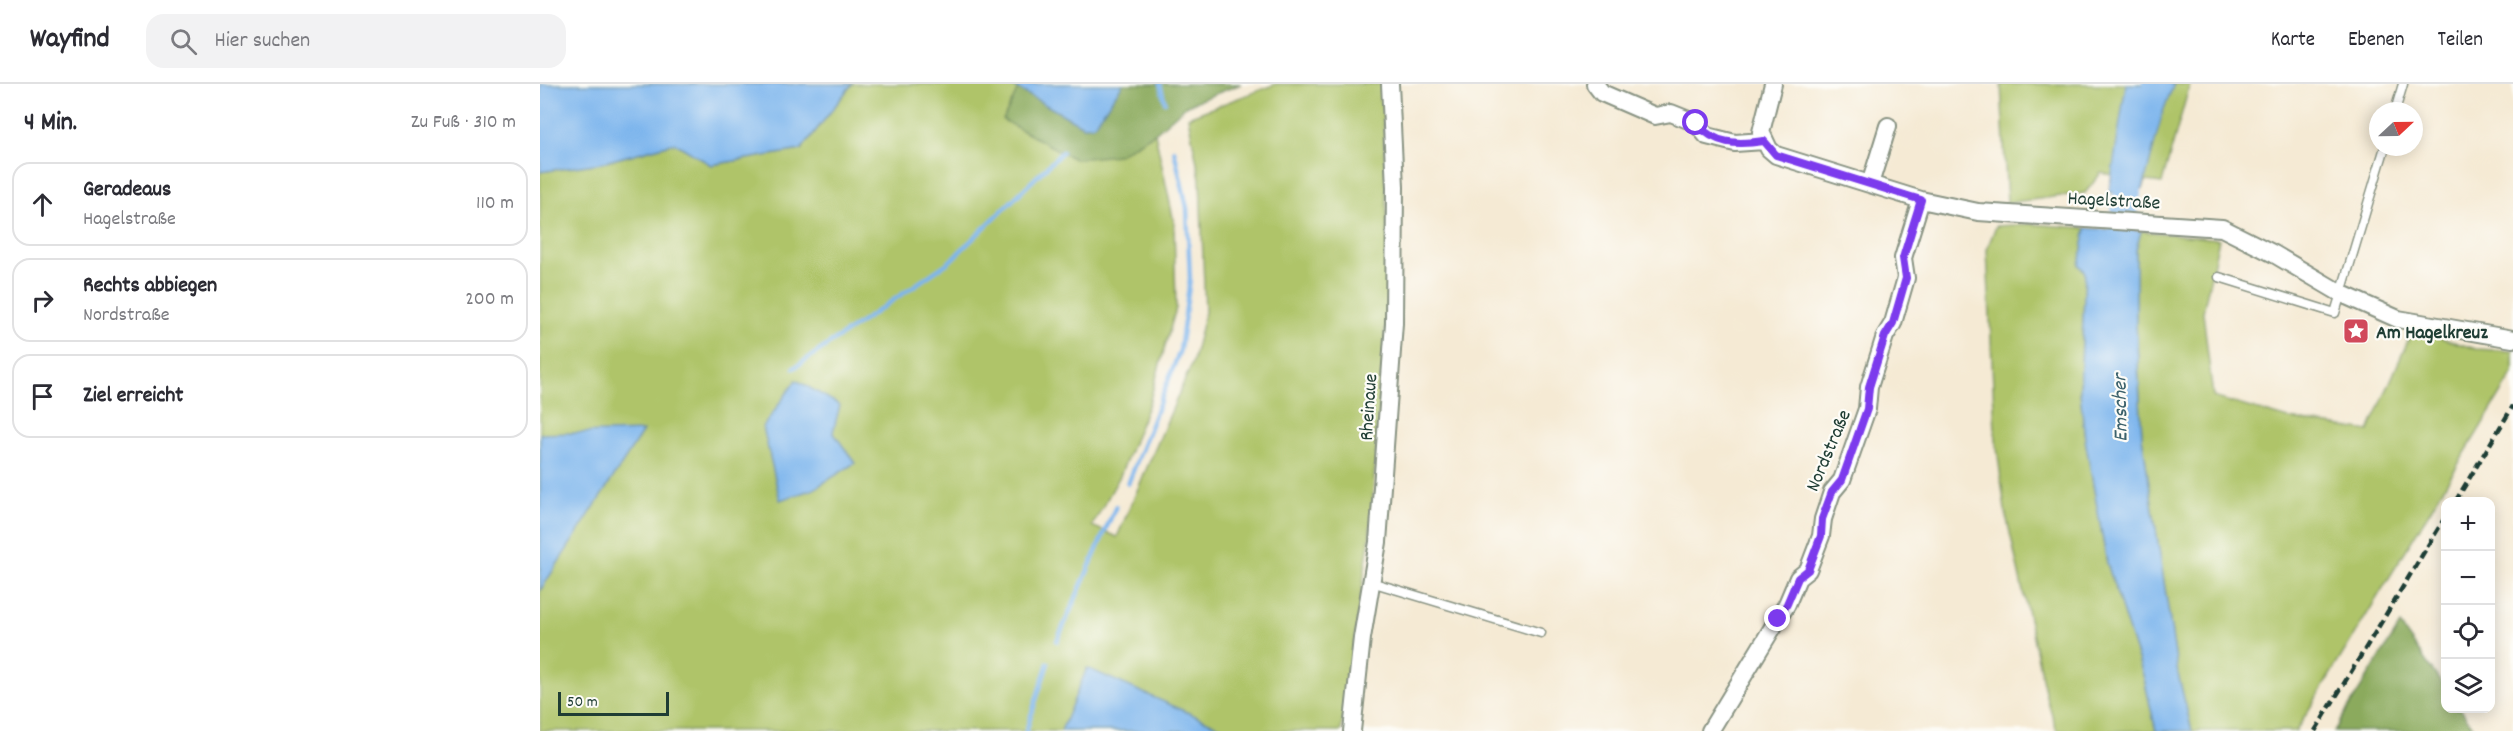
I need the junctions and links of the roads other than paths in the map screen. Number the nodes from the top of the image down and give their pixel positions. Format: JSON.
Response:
{"nodes":[{"id":1,"x":1390,"y":84,"type":"edge"},
{"id":2,"x":1594,"y":84,"type":"edge"},
{"id":3,"x":1773,"y":84,"type":"edge"},
{"id":4,"x":2403,"y":84,"type":"edge"},
{"id":5,"x":2398,"y":102,"type":"edge"},
{"id":6,"x":1888,"y":126,"type":"dead end"},
{"id":7,"x":1764,"y":141,"type":"junction"},
{"id":8,"x":2382,"y":156,"type":"edge"},
{"id":9,"x":1870,"y":184,"type":"junction"},
{"id":10,"x":1921,"y":200,"type":"junction"},
{"id":11,"x":2219,"y":277,"type":"dead end"},
{"id":12,"x":2342,"y":294,"type":"junction"},
{"id":13,"x":2513,"y":339,"type":"edge"},
{"id":14,"x":1371,"y":582,"type":"junction"},
{"id":15,"x":1541,"y":633,"type":"dead end"},
{"id":16,"x":1352,"y":731,"type":"edge"},
{"id":17,"x":1710,"y":731,"type":"edge"}],
"edges":[{"from":1,"to":14,"type":"street","name":"Rheinaue"},
{"from":2,"to":7,"type":"street"},
{"from":3,"to":7,"type":"street"},
{"from":4,"to":5,"type":"lane"},
{"from":6,"to":9,"type":"street"},
{"from":7,"to":9,"type":"street","name":"Hagelstraße"},
{"from":8,"to":12,"type":"lane"},
{"from":9,"to":10,"type":"street","name":"Hagelstraße"},
{"from":10,"to":12,"type":"street","name":"Hagelstraße"},
{"from":10,"to":17,"type":"street","name":"Nordstraße"},
{"from":11,"to":12,"type":"lane"},
{"from":12,"to":13,"type":"street","name":"Hagelstraße"},
{"from":14,"to":15,"type":"lane"},
{"from":14,"to":16,"type":"street","name":"Rheinaue"}]}
